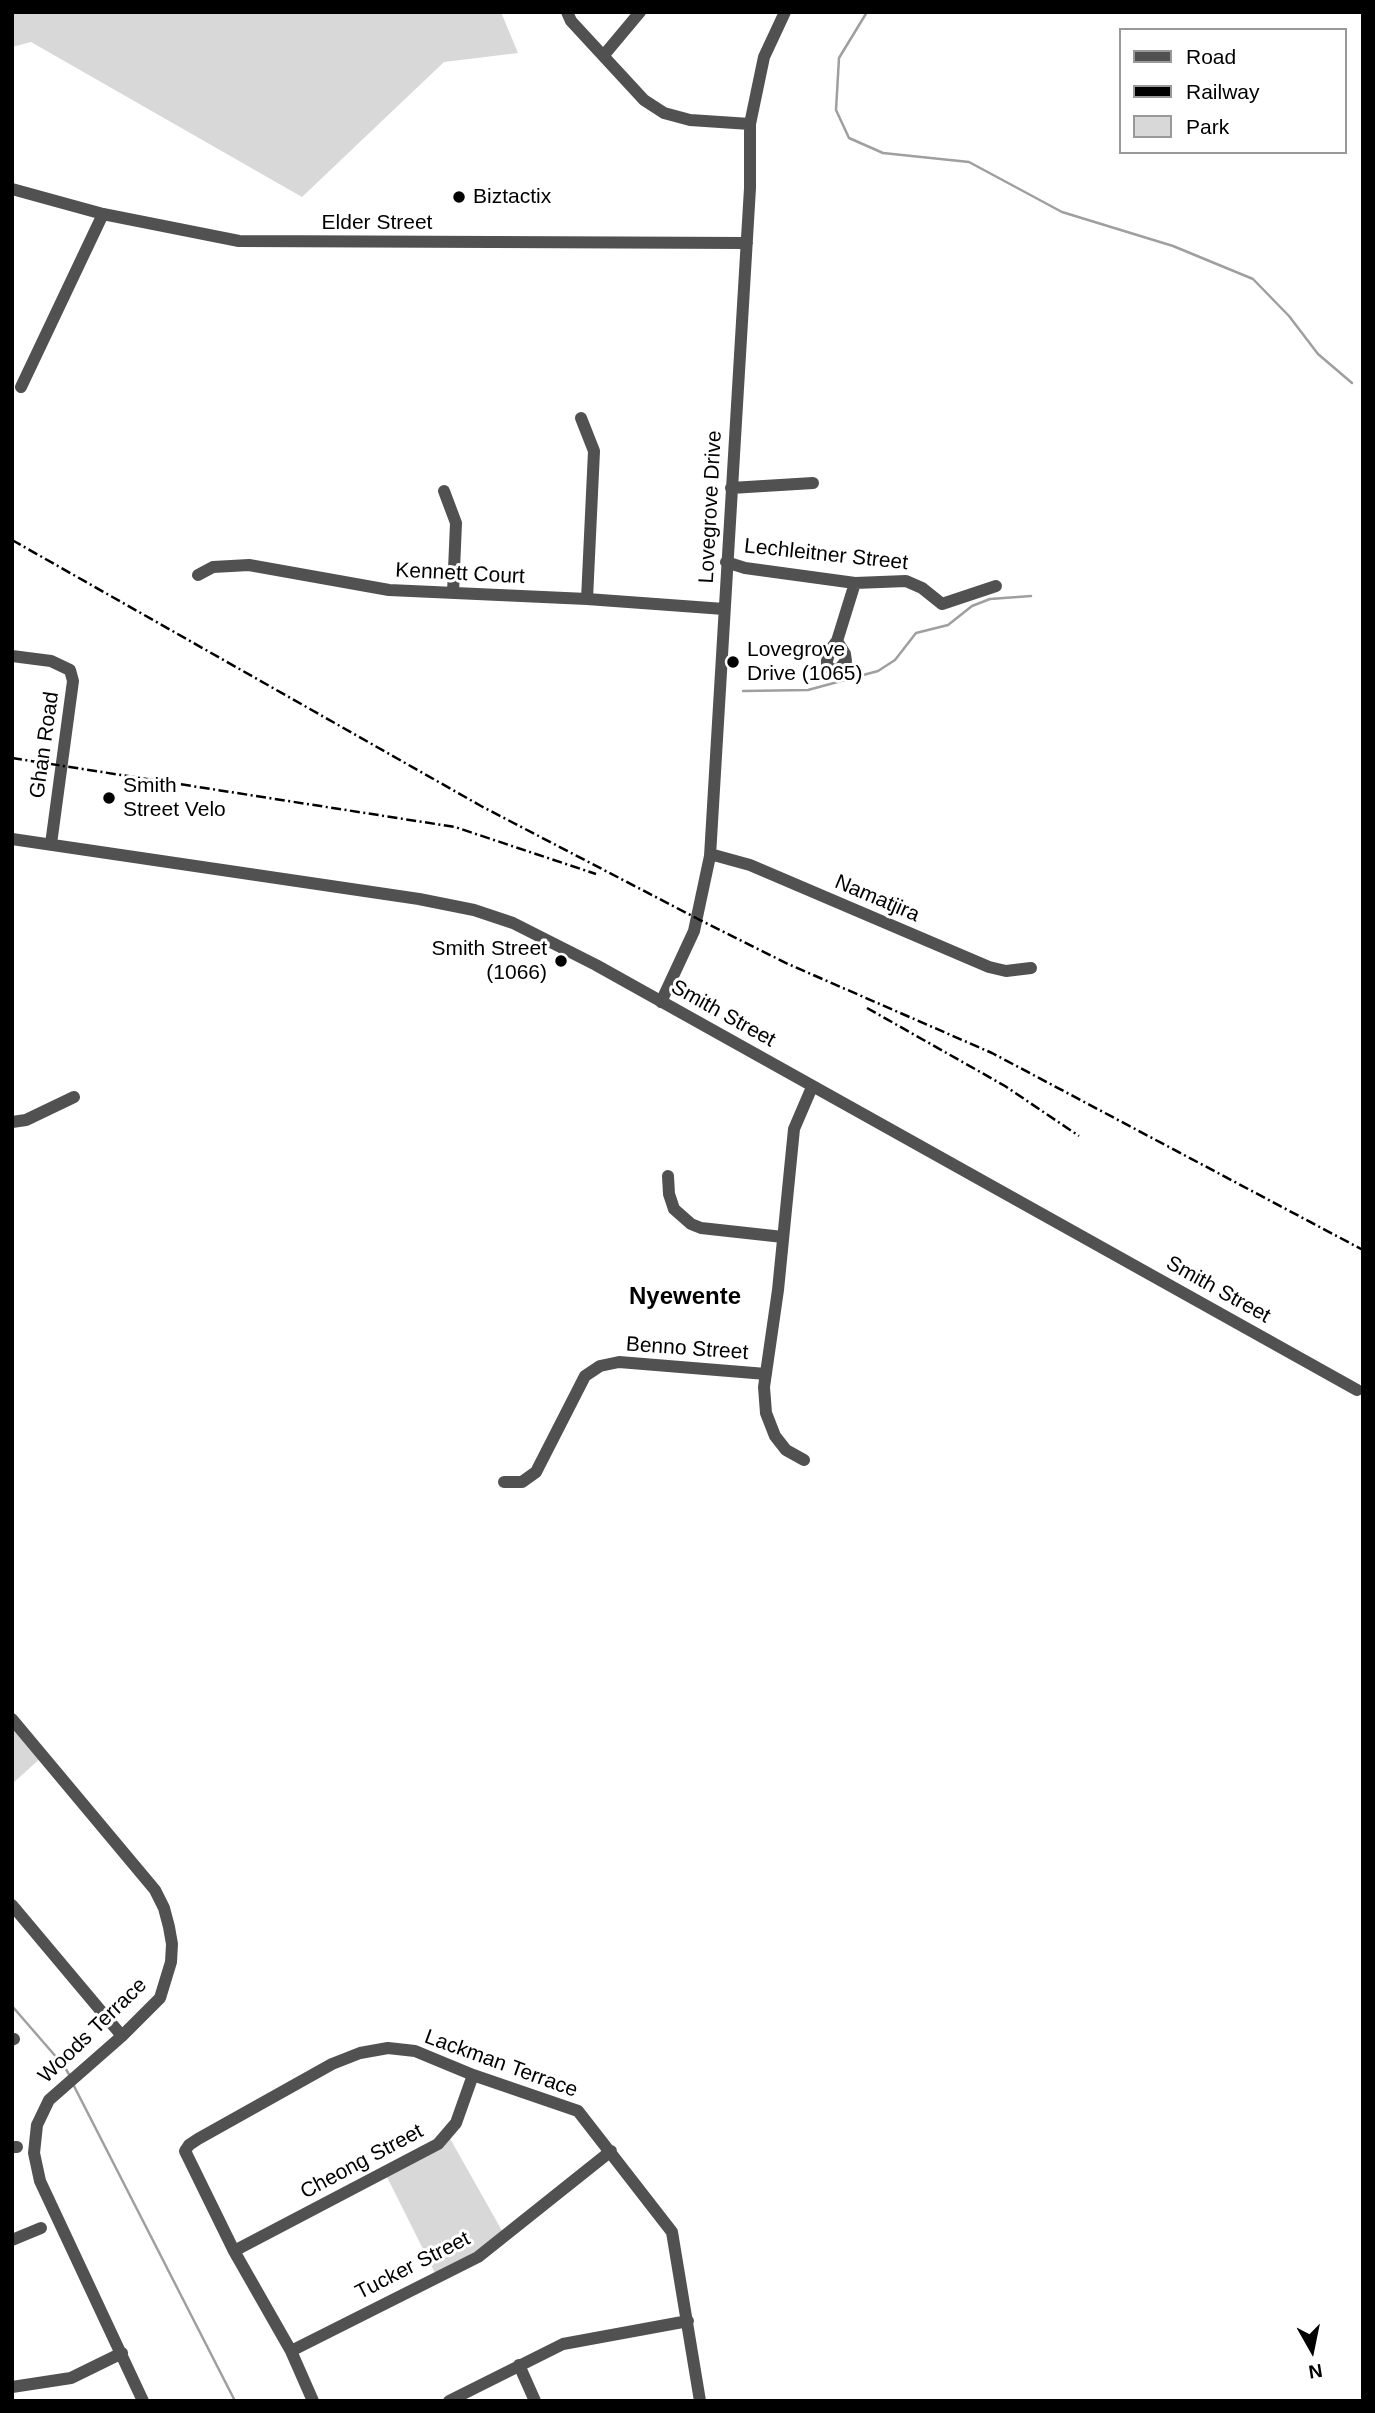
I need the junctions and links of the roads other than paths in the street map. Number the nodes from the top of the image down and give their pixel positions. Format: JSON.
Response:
{"nodes":[{"id":1,"x":567,"y":12,"type":"edge"},
{"id":2,"x":639,"y":12,"type":"edge"},
{"id":3,"x":785,"y":12,"type":"edge"},
{"id":4,"x":604,"y":55,"type":"junction"},
{"id":5,"x":750,"y":124,"type":"junction"},
{"id":6,"x":12,"y":189,"type":"edge"},
{"id":7,"x":103,"y":214,"type":"junction"},
{"id":8,"x":747,"y":243,"type":"junction"},
{"id":9,"x":21,"y":387,"type":"dead end"},
{"id":10,"x":581,"y":418,"type":"dead end"},
{"id":11,"x":813,"y":483,"type":"dead end"},
{"id":12,"x":731,"y":488,"type":"junction"},
{"id":13,"x":444,"y":491,"type":"dead end"},
{"id":14,"x":726,"y":562,"type":"junction"},
{"id":15,"x":198,"y":575,"type":"dead end"},
{"id":16,"x":855,"y":583,"type":"junction"},
{"id":17,"x":996,"y":586,"type":"dead end"},
{"id":18,"x":453,"y":593,"type":"junction"},
{"id":19,"x":587,"y":599,"type":"junction"},
{"id":20,"x":724,"y":609,"type":"junction"},
{"id":21,"x":838,"y":640,"type":"dead end"},
{"id":22,"x":12,"y":656,"type":"edge"},
{"id":23,"x":12,"y":839,"type":"edge"},
{"id":24,"x":51,"y":844,"type":"junction"},
{"id":25,"x":710,"y":854,"type":"junction"},
{"id":26,"x":1031,"y":968,"type":"dead end"},
{"id":27,"x":661,"y":1002,"type":"junction"},
{"id":28,"x":812,"y":1087,"type":"junction"},
{"id":29,"x":74,"y":1097,"type":"dead end"},
{"id":30,"x":12,"y":1122,"type":"edge"},
{"id":31,"x":668,"y":1176,"type":"dead end"},
{"id":32,"x":783,"y":1237,"type":"junction"},
{"id":33,"x":765,"y":1374,"type":"junction"},
{"id":34,"x":1357,"y":1390,"type":"dead end"},
{"id":35,"x":804,"y":1460,"type":"dead end"},
{"id":36,"x":504,"y":1482,"type":"dead end"},
{"id":37,"x":12,"y":1719,"type":"edge"},
{"id":38,"x":12,"y":1905,"type":"edge"},
{"id":39,"x":122,"y":2036,"type":"junction"},
{"id":40,"x":473,"y":2075,"type":"junction"},
{"id":41,"x":611,"y":2151,"type":"junction"},
{"id":42,"x":41,"y":2228,"type":"dead end"},
{"id":43,"x":12,"y":2240,"type":"edge"},
{"id":44,"x":234,"y":2251,"type":"junction"},
{"id":45,"x":688,"y":2321,"type":"junction"},
{"id":46,"x":291,"y":2351,"type":"junction"},
{"id":47,"x":122,"y":2353,"type":"junction"},
{"id":48,"x":519,"y":2365,"type":"junction"},
{"id":49,"x":12,"y":2387,"type":"edge"},
{"id":50,"x":143,"y":2401,"type":"edge"},
{"id":51,"x":313,"y":2401,"type":"edge"},
{"id":52,"x":449,"y":2401,"type":"edge"},
{"id":53,"x":535,"y":2401,"type":"edge"},
{"id":54,"x":700,"y":2401,"type":"edge"}],
"edges":[{"from":1,"to":4,"type":"street"},
{"from":2,"to":4,"type":"street"},
{"from":3,"to":5,"type":"street","name":"Lovegrove Drive"},
{"from":4,"to":5,"type":"street"},
{"from":5,"to":8,"type":"street","name":"Lovegrove Drive"},
{"from":6,"to":7,"type":"street","name":"Elder Street"},
{"from":7,"to":8,"type":"street","name":"Elder Street"},
{"from":7,"to":9,"type":"street"},
{"from":8,"to":12,"type":"street","name":"Lovegrove Drive"},
{"from":10,"to":19,"type":"street"},
{"from":11,"to":12,"type":"street"},
{"from":12,"to":14,"type":"street","name":"Lovegrove Drive"},
{"from":13,"to":18,"type":"street"},
{"from":14,"to":16,"type":"street","name":"Lechleitner Street"},
{"from":14,"to":20,"type":"street","name":"Lovegrove Drive"},
{"from":15,"to":18,"type":"street","name":"Kennett Court"},
{"from":16,"to":17,"type":"street","name":"Lechleitner Street"},
{"from":16,"to":21,"type":"street"},
{"from":18,"to":19,"type":"street","name":"Kennett Court"},
{"from":19,"to":20,"type":"street","name":"Kennett Court"},
{"from":20,"to":25,"type":"street","name":"Lovegrove Drive"},
{"from":22,"to":24,"type":"street","name":"Ghan Road"},
{"from":23,"to":24,"type":"street","name":"Smith Street"},
{"from":24,"to":27,"type":"street","name":"Smith Street"},
{"from":25,"to":26,"type":"street","name":"Namatjira"},
{"from":25,"to":27,"type":"street","name":"Lovegrove Drive"},
{"from":27,"to":28,"type":"street","name":"Smith Street"},
{"from":28,"to":32,"type":"street"},
{"from":28,"to":34,"type":"street","name":"Smith Street"},
{"from":29,"to":30,"type":"street"},
{"from":31,"to":32,"type":"street"},
{"from":32,"to":33,"type":"street"},
{"from":33,"to":35,"type":"street"},
{"from":33,"to":36,"type":"street","name":"Benno Street"},
{"from":37,"to":39,"type":"street","name":"Woods Terrace"},
{"from":38,"to":39,"type":"street"},
{"from":39,"to":47,"type":"street","name":"Woods Terrace"},
{"from":40,"to":41,"type":"street","name":"Lackman Terrace"},
{"from":40,"to":44,"type":"street","name":"Cheong Street"},
{"from":40,"to":44,"type":"street","name":"Lackman Terrace"},
{"from":41,"to":45,"type":"street","name":"Lackman Terrace"},
{"from":41,"to":46,"type":"street","name":"Tucker Street"},
{"from":42,"to":43,"type":"street"},
{"from":44,"to":46,"type":"street","name":"Lackman Terrace"},
{"from":45,"to":48,"type":"street"},
{"from":45,"to":54,"type":"street","name":"Lackman Terrace"},
{"from":46,"to":51,"type":"street","name":"Lackman Terrace"},
{"from":47,"to":49,"type":"street"},
{"from":47,"to":50,"type":"street","name":"Woods Terrace"},
{"from":48,"to":52,"type":"street"},
{"from":48,"to":53,"type":"street"}]}
